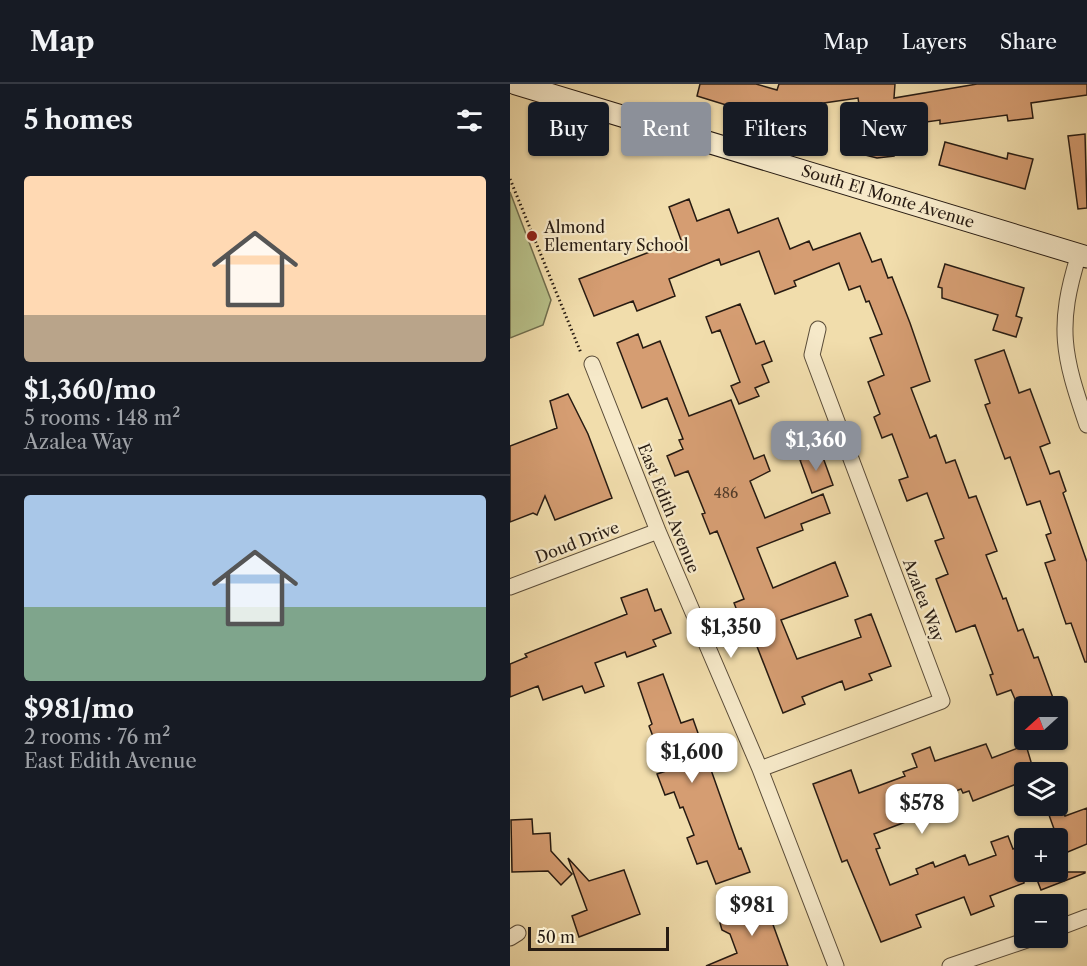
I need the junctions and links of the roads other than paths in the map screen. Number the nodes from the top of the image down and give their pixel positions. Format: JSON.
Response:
{"nodes":[{"id":1,"x":523,"y":85,"type":"edge"},
{"id":2,"x":1083,"y":256,"type":"edge"},
{"id":3,"x":818,"y":329,"type":"dead end"},
{"id":4,"x":592,"y":364,"type":"road end"},
{"id":5,"x":1087,"y":425,"type":"edge"},
{"id":6,"x":658,"y":531,"type":"junction"},
{"id":7,"x":510,"y":587,"type":"edge"},
{"id":8,"x":760,"y":768,"type":"junction"},
{"id":9,"x":1087,"y":917,"type":"edge"},
{"id":10,"x":1068,"y":924,"type":"edge"},
{"id":11,"x":1014,"y":944,"type":"edge"},
{"id":12,"x":836,"y":966,"type":"edge"},
{"id":13,"x":950,"y":966,"type":"edge"}],
"edges":[{"from":1,"to":2,"type":"main road","name":"South El Monte Avenue"},
{"from":2,"to":5,"type":"street"},
{"from":3,"to":8,"type":"street","name":"Azalea Way"},
{"from":4,"to":6,"type":"street","name":"East Edith Avenue"},
{"from":6,"to":7,"type":"street","name":"Doud Drive"},
{"from":6,"to":8,"type":"street","name":"East Edith Avenue"},
{"from":8,"to":12,"type":"street","name":"East Edith Avenue"},
{"from":9,"to":10,"type":"street"},
{"from":11,"to":13,"type":"street"}]}
